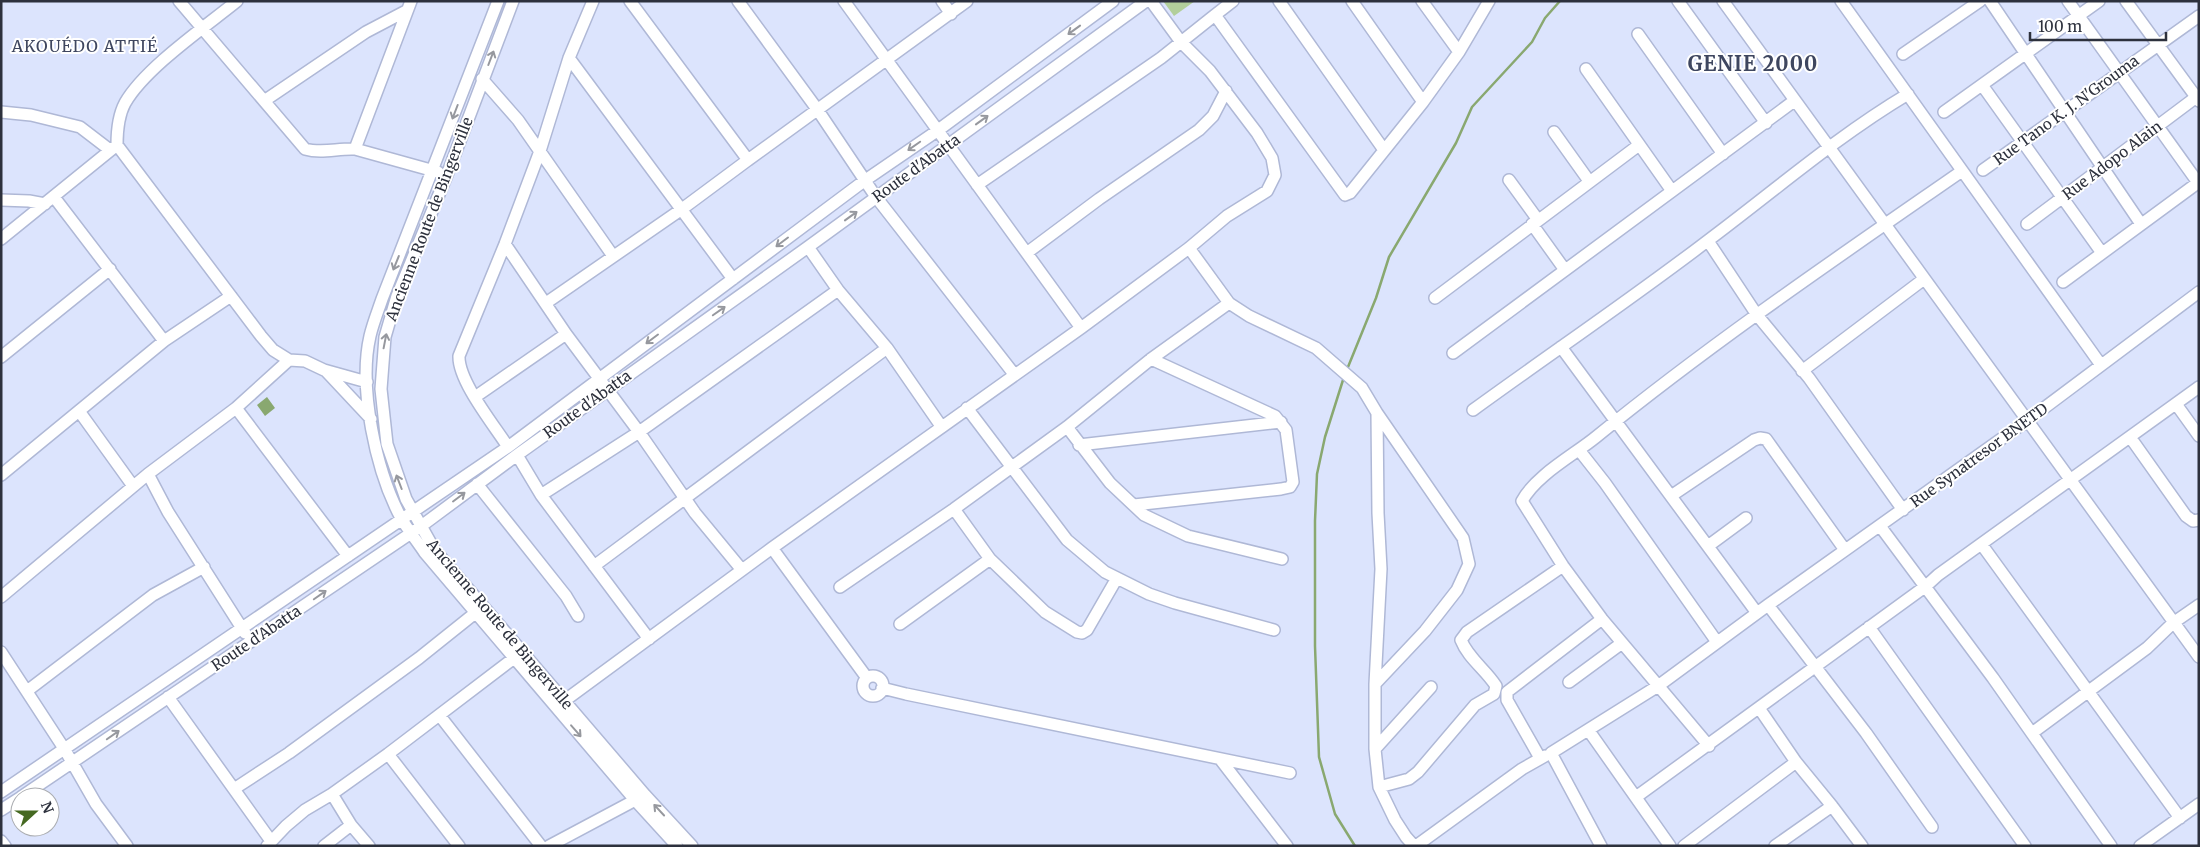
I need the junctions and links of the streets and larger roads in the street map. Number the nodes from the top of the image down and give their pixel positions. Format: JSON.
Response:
{"nodes":[{"id":1,"x":180,"y":1,"type":"edge"},
{"id":2,"x":237,"y":1,"type":"edge"},
{"id":3,"x":498,"y":1,"type":"edge"},
{"id":4,"x":513,"y":1,"type":"edge"},
{"id":5,"x":593,"y":1,"type":"edge"},
{"id":6,"x":630,"y":1,"type":"edge"},
{"id":7,"x":738,"y":1,"type":"edge"},
{"id":8,"x":844,"y":1,"type":"edge"},
{"id":9,"x":942,"y":1,"type":"edge"},
{"id":10,"x":967,"y":1,"type":"edge"},
{"id":11,"x":1113,"y":1,"type":"edge"},
{"id":12,"x":1146,"y":1,"type":"edge"},
{"id":13,"x":1151,"y":1,"type":"edge"},
{"id":14,"x":1233,"y":1,"type":"edge"},
{"id":15,"x":1279,"y":1,"type":"edge"},
{"id":16,"x":1352,"y":1,"type":"edge"},
{"id":17,"x":1422,"y":1,"type":"edge"},
{"id":18,"x":1489,"y":1,"type":"edge"},
{"id":19,"x":1678,"y":1,"type":"edge"},
{"id":20,"x":1723,"y":1,"type":"edge"},
{"id":21,"x":1841,"y":1,"type":"edge"},
{"id":22,"x":1980,"y":1,"type":"edge"},
{"id":23,"x":1990,"y":1,"type":"edge"},
{"id":24,"x":2068,"y":1,"type":"edge"},
{"id":25,"x":2099,"y":1,"type":"edge"},
{"id":26,"x":2126,"y":1,"type":"edge"},
{"id":27,"x":409,"y":6,"type":"edge"},
{"id":28,"x":951,"y":14,"type":"junction"},
{"id":29,"x":1215,"y":15,"type":"junction"},
{"id":30,"x":2078,"y":16,"type":"junction"},
{"id":31,"x":2199,"y":16,"type":"edge"},
{"id":32,"x":202,"y":29,"type":"junction"},
{"id":33,"x":1638,"y":34,"type":"dead end"},
{"id":34,"x":1181,"y":42,"type":"junction"},
{"id":35,"x":2157,"y":45,"type":"junction"},
{"id":36,"x":1459,"y":52,"type":"junction"},
{"id":37,"x":1903,"y":54,"type":"dead end"},
{"id":38,"x":2026,"y":54,"type":"junction"},
{"id":39,"x":569,"y":58,"type":"junction"},
{"id":40,"x":887,"y":61,"type":"junction"},
{"id":41,"x":1586,"y":69,"type":"dead end"},
{"id":42,"x":2119,"y":72,"type":"junction"},
{"id":43,"x":482,"y":79,"type":"junction"},
{"id":44,"x":1982,"y":85,"type":"junction"},
{"id":45,"x":1226,"y":91,"type":"junction"},
{"id":46,"x":1908,"y":94,"type":"junction"},
{"id":47,"x":2198,"y":98,"type":"edge"},
{"id":48,"x":264,"y":101,"type":"junction"},
{"id":49,"x":1794,"y":101,"type":"junction"},
{"id":50,"x":1423,"y":102,"type":"junction"},
{"id":51,"x":817,"y":110,"type":"junction"},
{"id":52,"x":2065,"y":111,"type":"junction"},
{"id":53,"x":1,"y":112,"type":"edge"},
{"id":54,"x":1944,"y":112,"type":"dead end"},
{"id":55,"x":1766,"y":122,"type":"junction"},
{"id":56,"x":2158,"y":125,"type":"junction"},
{"id":57,"x":936,"y":131,"type":"junction"},
{"id":58,"x":1554,"y":132,"type":"dead end"},
{"id":59,"x":2022,"y":142,"type":"junction"},
{"id":60,"x":947,"y":145,"type":"junction"},
{"id":61,"x":1639,"y":145,"type":"junction"},
{"id":62,"x":114,"y":148,"type":"junction"},
{"id":63,"x":1828,"y":148,"type":"junction"},
{"id":64,"x":355,"y":149,"type":"junction"},
{"id":65,"x":1384,"y":150,"type":"junction"},
{"id":66,"x":540,"y":151,"type":"junction"},
{"id":67,"x":1723,"y":154,"type":"junction"},
{"id":68,"x":748,"y":160,"type":"junction"},
{"id":69,"x":2102,"y":167,"type":"junction"},
{"id":70,"x":432,"y":170,"type":"junction"},
{"id":71,"x":1983,"y":170,"type":"dead end"},
{"id":72,"x":1962,"y":171,"type":"junction"},
{"id":73,"x":447,"y":175,"type":"junction"},
{"id":74,"x":1510,"y":180,"type":"dead end"},
{"id":75,"x":864,"y":181,"type":"junction"},
{"id":76,"x":1590,"y":181,"type":"junction"},
{"id":77,"x":2199,"y":183,"type":"edge"},
{"id":78,"x":977,"y":186,"type":"junction"},
{"id":79,"x":1672,"y":191,"type":"junction"},
{"id":80,"x":876,"y":197,"type":"junction"},
{"id":81,"x":2062,"y":197,"type":"junction"},
{"id":82,"x":1,"y":200,"type":"edge"},
{"id":83,"x":49,"y":201,"type":"junction"},
{"id":84,"x":682,"y":209,"type":"junction"},
{"id":85,"x":1535,"y":222,"type":"junction"},
{"id":86,"x":2026,"y":224,"type":"dead end"},
{"id":87,"x":2141,"y":224,"type":"junction"},
{"id":88,"x":1884,"y":225,"type":"junction"},
{"id":89,"x":1,"y":238,"type":"edge"},
{"id":90,"x":1708,"y":241,"type":"junction"},
{"id":91,"x":505,"y":244,"type":"junction"},
{"id":92,"x":808,"y":247,"type":"junction"},
{"id":93,"x":1189,"y":248,"type":"junction"},
{"id":94,"x":1028,"y":252,"type":"junction"},
{"id":95,"x":2102,"y":253,"type":"junction"},
{"id":96,"x":613,"y":256,"type":"junction"},
{"id":97,"x":110,"y":270,"type":"junction"},
{"id":98,"x":1565,"y":270,"type":"junction"},
{"id":99,"x":733,"y":279,"type":"junction"},
{"id":100,"x":1924,"y":279,"type":"junction"},
{"id":101,"x":2063,"y":282,"type":"dead end"},
{"id":102,"x":838,"y":290,"type":"junction"},
{"id":103,"x":2199,"y":292,"type":"edge"},
{"id":104,"x":231,"y":296,"type":"junction"},
{"id":105,"x":1435,"y":298,"type":"dead end"},
{"id":106,"x":546,"y":303,"type":"junction"},
{"id":107,"x":1229,"y":303,"type":"junction"},
{"id":108,"x":1757,"y":315,"type":"junction"},
{"id":109,"x":1081,"y":328,"type":"junction"},
{"id":110,"x":566,"y":334,"type":"junction"},
{"id":111,"x":164,"y":341,"type":"junction"},
{"id":112,"x":1561,"y":346,"type":"junction"},
{"id":113,"x":887,"y":348,"type":"junction"},
{"id":114,"x":1453,"y":353,"type":"dead end"},
{"id":115,"x":1,"y":357,"type":"edge"},
{"id":116,"x":289,"y":360,"type":"junction"},
{"id":117,"x":1151,"y":360,"type":"junction"},
{"id":118,"x":2101,"y":365,"type":"junction"},
{"id":119,"x":324,"y":370,"type":"junction"},
{"id":120,"x":1802,"y":370,"type":"junction"},
{"id":121,"x":1014,"y":374,"type":"junction"},
{"id":122,"x":599,"y":379,"type":"junction"},
{"id":123,"x":367,"y":382,"type":"junction"},
{"id":124,"x":2199,"y":387,"type":"edge"},
{"id":125,"x":607,"y":390,"type":"junction"},
{"id":126,"x":475,"y":398,"type":"junction"},
{"id":127,"x":2176,"y":404,"type":"junction"},
{"id":128,"x":236,"y":408,"type":"junction"},
{"id":129,"x":967,"y":408,"type":"junction"},
{"id":130,"x":1473,"y":410,"type":"dead end"},
{"id":131,"x":80,"y":411,"type":"junction"},
{"id":132,"x":1377,"y":413,"type":"junction"},
{"id":133,"x":371,"y":419,"type":"junction"},
{"id":134,"x":1616,"y":420,"type":"junction"},
{"id":135,"x":2028,"y":420,"type":"junction"},
{"id":136,"x":1281,"y":422,"type":"junction"},
{"id":137,"x":942,"y":426,"type":"junction"},
{"id":138,"x":1067,"y":427,"type":"junction"},
{"id":139,"x":639,"y":432,"type":"junction"},
{"id":140,"x":2199,"y":436,"type":"edge"},
{"id":141,"x":2130,"y":437,"type":"junction"},
{"id":142,"x":1079,"y":445,"type":"junction"},
{"id":143,"x":1579,"y":450,"type":"junction"},
{"id":144,"x":512,"y":451,"type":"junction"},
{"id":145,"x":1011,"y":466,"type":"junction"},
{"id":146,"x":148,"y":474,"type":"junction"},
{"id":147,"x":1,"y":476,"type":"edge"},
{"id":148,"x":2070,"y":480,"type":"junction"},
{"id":149,"x":477,"y":484,"type":"junction"},
{"id":150,"x":133,"y":486,"type":"junction"},
{"id":151,"x":542,"y":495,"type":"junction"},
{"id":152,"x":1670,"y":496,"type":"junction"},
{"id":153,"x":684,"y":497,"type":"junction"},
{"id":154,"x":1134,"y":506,"type":"junction"},
{"id":155,"x":954,"y":509,"type":"junction"},
{"id":156,"x":1903,"y":510,"type":"junction"},
{"id":157,"x":412,"y":511,"type":"junction"},
{"id":158,"x":401,"y":518,"type":"junction"},
{"id":159,"x":1746,"y":518,"type":"dead end"},
{"id":160,"x":2199,"y":520,"type":"edge"},
{"id":161,"x":1880,"y":526,"type":"junction"},
{"id":162,"x":415,"y":530,"type":"junction"},
{"id":163,"x":1982,"y":545,"type":"junction"},
{"id":164,"x":1708,"y":546,"type":"junction"},
{"id":165,"x":772,"y":548,"type":"junction"},
{"id":166,"x":1845,"y":550,"type":"junction"},
{"id":167,"x":348,"y":556,"type":"junction"},
{"id":168,"x":990,"y":559,"type":"junction"},
{"id":169,"x":1282,"y":559,"type":"dead end"},
{"id":170,"x":594,"y":566,"type":"junction"},
{"id":171,"x":1563,"y":566,"type":"junction"},
{"id":172,"x":204,"y":567,"type":"junction"},
{"id":173,"x":742,"y":570,"type":"junction"},
{"id":174,"x":1117,"y":578,"type":"junction"},
{"id":175,"x":1926,"y":586,"type":"junction"},
{"id":176,"x":840,"y":587,"type":"dead end"},
{"id":177,"x":1,"y":597,"type":"edge"},
{"id":178,"x":1768,"y":605,"type":"junction"},
{"id":179,"x":2199,"y":605,"type":"edge"},
{"id":180,"x":479,"y":610,"type":"junction"},
{"id":181,"x":1757,"y":613,"type":"junction"},
{"id":182,"x":578,"y":616,"type":"dead end"},
{"id":183,"x":1602,"y":619,"type":"junction"},
{"id":184,"x":2174,"y":622,"type":"junction"},
{"id":185,"x":900,"y":624,"type":"dead end"},
{"id":186,"x":1869,"y":627,"type":"junction"},
{"id":187,"x":242,"y":628,"type":"junction"},
{"id":188,"x":1274,"y":630,"type":"dead end"},
{"id":189,"x":649,"y":639,"type":"junction"},
{"id":190,"x":252,"y":642,"type":"junction"},
{"id":191,"x":1717,"y":642,"type":"junction"},
{"id":192,"x":1622,"y":643,"type":"junction"},
{"id":193,"x":1,"y":652,"type":"edge"},
{"id":194,"x":517,"y":656,"type":"junction"},
{"id":195,"x":2199,"y":657,"type":"edge"},
{"id":196,"x":1815,"y":665,"type":"junction"},
{"id":197,"x":867,"y":678,"type":"junction"},
{"id":198,"x":1569,"y":682,"type":"dead end"},
{"id":199,"x":1375,"y":684,"type":"junction"},
{"id":200,"x":1658,"y":686,"type":"junction"},
{"id":201,"x":1431,"y":687,"type":"dead end"},
{"id":202,"x":882,"y":688,"type":"junction"},
{"id":203,"x":27,"y":691,"type":"junction"},
{"id":204,"x":2088,"y":692,"type":"junction"},
{"id":205,"x":168,"y":697,"type":"junction"},
{"id":206,"x":564,"y":701,"type":"junction"},
{"id":207,"x":1759,"y":708,"type":"junction"},
{"id":208,"x":440,"y":716,"type":"junction"},
{"id":209,"x":1589,"y":731,"type":"junction"},
{"id":210,"x":2032,"y":733,"type":"junction"},
{"id":211,"x":1709,"y":746,"type":"junction"},
{"id":212,"x":1376,"y":749,"type":"junction"},
{"id":213,"x":65,"y":750,"type":"junction"},
{"id":214,"x":388,"y":754,"type":"junction"},
{"id":215,"x":1546,"y":756,"type":"junction"},
{"id":216,"x":1220,"y":759,"type":"junction"},
{"id":217,"x":1796,"y":762,"type":"junction"},
{"id":218,"x":73,"y":763,"type":"junction"},
{"id":219,"x":1290,"y":773,"type":"dead end"},
{"id":220,"x":36,"y":787,"type":"edge"},
{"id":221,"x":1379,"y":787,"type":"junction"},
{"id":222,"x":234,"y":789,"type":"junction"},
{"id":223,"x":1,"y":792,"type":"edge"},
{"id":224,"x":332,"y":794,"type":"junction"},
{"id":225,"x":1636,"y":797,"type":"junction"},
{"id":226,"x":640,"y":798,"type":"junction"},
{"id":227,"x":2199,"y":804,"type":"edge"},
{"id":228,"x":1832,"y":806,"type":"junction"},
{"id":229,"x":2180,"y":818,"type":"junction"},
{"id":230,"x":351,"y":826,"type":"junction"},
{"id":231,"x":1932,"y":827,"type":"dead end"},
{"id":232,"x":1,"y":841,"type":"edge"},
{"id":233,"x":269,"y":843,"type":"edge"},
{"id":234,"x":5,"y":846,"type":"edge"},
{"id":235,"x":127,"y":846,"type":"edge"},
{"id":236,"x":324,"y":846,"type":"edge"},
{"id":237,"x":369,"y":846,"type":"edge"},
{"id":238,"x":459,"y":846,"type":"edge"},
{"id":239,"x":541,"y":846,"type":"edge"},
{"id":240,"x":549,"y":846,"type":"edge"},
{"id":241,"x":677,"y":846,"type":"edge"},
{"id":242,"x":692,"y":846,"type":"edge"},
{"id":243,"x":1287,"y":846,"type":"edge"},
{"id":244,"x":1415,"y":846,"type":"edge"},
{"id":245,"x":1601,"y":846,"type":"edge"},
{"id":246,"x":1670,"y":846,"type":"edge"},
{"id":247,"x":1684,"y":846,"type":"edge"},
{"id":248,"x":1775,"y":846,"type":"edge"},
{"id":249,"x":1862,"y":846,"type":"edge"},
{"id":250,"x":2025,"y":846,"type":"edge"},
{"id":251,"x":2111,"y":846,"type":"edge"},
{"id":252,"x":2140,"y":846,"type":"edge"}],
"edges":[{"from":1,"to":32,"type":"street"},
{"from":2,"to":32,"type":"street"},
{"from":3,"to":70,"type":"street","name":"Ancienne Route de Bingerville","one_way":true},
{"from":43,"to":4,"type":"street","name":"Ancienne Route de Bingerville","one_way":true},
{"from":5,"to":39,"type":"street"},
{"from":6,"to":68,"type":"street"},
{"from":7,"to":51,"type":"street"},
{"from":8,"to":40,"type":"street"},
{"from":9,"to":28,"type":"street"},
{"from":10,"to":28,"type":"street"},
{"from":11,"to":57,"type":"street","name":"Route d'Abatta","one_way":true},
{"from":60,"to":12,"type":"street","name":"Route d'Abatta","one_way":true},
{"from":13,"to":34,"type":"street"},
{"from":14,"to":29,"type":"street"},
{"from":15,"to":65,"type":"street"},
{"from":16,"to":50,"type":"street"},
{"from":17,"to":36,"type":"street"},
{"from":18,"to":36,"type":"street"},
{"from":19,"to":55,"type":"street"},
{"from":20,"to":49,"type":"street"},
{"from":21,"to":46,"type":"street"},
{"from":22,"to":37,"type":"street"},
{"from":23,"to":38,"type":"street"},
{"from":24,"to":30,"type":"street"},
{"from":25,"to":30,"type":"street"},
{"from":26,"to":35,"type":"street"},
{"from":27,"to":48,"type":"street"},
{"from":27,"to":64,"type":"street"},
{"from":28,"to":40,"type":"street"},
{"from":29,"to":34,"type":"street"},
{"from":29,"to":65,"type":"street"},
{"from":30,"to":38,"type":"street"},
{"from":30,"to":42,"type":"street"},
{"from":31,"to":35,"type":"street","name":"Rue Tano K. J. N'Grouma"},
{"from":32,"to":48,"type":"street"},
{"from":32,"to":62,"type":"street"},
{"from":33,"to":67,"type":"street"},
{"from":34,"to":45,"type":"street"},
{"from":34,"to":78,"type":"street"},
{"from":35,"to":42,"type":"street","name":"Rue Tano K. J. N'Grouma"},
{"from":35,"to":47,"type":"street"},
{"from":36,"to":50,"type":"street"},
{"from":38,"to":44,"type":"street"},
{"from":38,"to":52,"type":"street"},
{"from":39,"to":66,"type":"street"},
{"from":39,"to":84,"type":"street"},
{"from":40,"to":51,"type":"street"},
{"from":40,"to":57,"type":"street"},
{"from":41,"to":61,"type":"street"},
{"from":42,"to":52,"type":"street","name":"Rue Tano K. J. N'Grouma"},
{"from":42,"to":56,"type":"street"},
{"from":43,"to":66,"type":"street"},
{"from":43,"to":73,"type":"street","name":"Ancienne Route de Bingerville"},
{"from":44,"to":54,"type":"street"},
{"from":44,"to":59,"type":"street"},
{"from":45,"to":93,"type":"street"},
{"from":45,"to":94,"type":"street"},
{"from":46,"to":63,"type":"street"},
{"from":46,"to":72,"type":"street"},
{"from":47,"to":56,"type":"street","name":"Rue Adopo Alain"},
{"from":48,"to":64,"type":"street"},
{"from":49,"to":55,"type":"street"},
{"from":49,"to":63,"type":"street"},
{"from":50,"to":65,"type":"street"},
{"from":51,"to":68,"type":"street"},
{"from":51,"to":75,"type":"street"},
{"from":52,"to":59,"type":"street","name":"Rue Tano K. J. N'Grouma"},
{"from":52,"to":69,"type":"street"},
{"from":53,"to":62,"type":"street"},
{"from":55,"to":67,"type":"street"},
{"from":56,"to":69,"type":"street","name":"Rue Adopo Alain"},
{"from":56,"to":77,"type":"street"},
{"from":57,"to":60,"type":"street"},
{"from":57,"to":75,"type":"street","name":"Route d'Abatta","one_way":true},
{"from":58,"to":76,"type":"street"},
{"from":59,"to":71,"type":"street","name":"Rue Tano K. J. N'Grouma"},
{"from":59,"to":81,"type":"street"},
{"from":60,"to":78,"type":"street"},
{"from":60,"to":80,"type":"street","name":"Route d'Abatta"},
{"from":61,"to":76,"type":"street"},
{"from":61,"to":79,"type":"street"},
{"from":62,"to":83,"type":"street"},
{"from":62,"to":104,"type":"street"},
{"from":63,"to":88,"type":"street"},
{"from":63,"to":90,"type":"street"},
{"from":64,"to":70,"type":"street"},
{"from":66,"to":91,"type":"street"},
{"from":66,"to":96,"type":"street"},
{"from":67,"to":79,"type":"street"},
{"from":68,"to":84,"type":"street"},
{"from":69,"to":81,"type":"street","name":"Rue Adopo Alain"},
{"from":69,"to":87,"type":"street"},
{"from":70,"to":73,"type":"street"},
{"from":70,"to":123,"type":"street","name":"Ancienne Route de Bingerville","one_way":true},
{"from":72,"to":88,"type":"street"},
{"from":72,"to":118,"type":"street"},
{"from":157,"to":73,"type":"street","name":"Ancienne Route de Bingerville","one_way":true},
{"from":74,"to":85,"type":"street"},
{"from":75,"to":80,"type":"street"},
{"from":75,"to":99,"type":"street","name":"Route d'Abatta","one_way":true},
{"from":76,"to":85,"type":"street"},
{"from":77,"to":87,"type":"street"},
{"from":78,"to":94,"type":"street"},
{"from":79,"to":98,"type":"street"},
{"from":92,"to":80,"type":"street","name":"Route d'Abatta","one_way":true},
{"from":80,"to":121,"type":"street"},
{"from":81,"to":86,"type":"street","name":"Rue Adopo Alain"},
{"from":81,"to":95,"type":"street"},
{"from":82,"to":83,"type":"street"},
{"from":83,"to":89,"type":"street"},
{"from":83,"to":97,"type":"street"},
{"from":84,"to":96,"type":"street"},
{"from":84,"to":99,"type":"street"},
{"from":85,"to":98,"type":"street"},
{"from":85,"to":105,"type":"street"},
{"from":87,"to":95,"type":"street"},
{"from":88,"to":100,"type":"street"},
{"from":88,"to":108,"type":"street"},
{"from":90,"to":108,"type":"street"},
{"from":90,"to":112,"type":"street"},
{"from":91,"to":106,"type":"street"},
{"from":91,"to":126,"type":"street"},
{"from":92,"to":102,"type":"street"},
{"from":125,"to":92,"type":"street","name":"Route d'Abatta","one_way":true},
{"from":93,"to":107,"type":"street"},
{"from":93,"to":109,"type":"street"},
{"from":94,"to":109,"type":"street"},
{"from":95,"to":101,"type":"street"},
{"from":96,"to":106,"type":"street"},
{"from":97,"to":111,"type":"street"},
{"from":97,"to":115,"type":"street"},
{"from":98,"to":114,"type":"street"},
{"from":99,"to":122,"type":"street","name":"Route d'Abatta","one_way":true},
{"from":100,"to":120,"type":"street"},
{"from":100,"to":135,"type":"street"},
{"from":102,"to":113,"type":"street"},
{"from":102,"to":139,"type":"street"},
{"from":103,"to":118,"type":"street","name":"Rue Synatresor BNETD"},
{"from":104,"to":111,"type":"street"},
{"from":104,"to":116,"type":"street"},
{"from":106,"to":110,"type":"street"},
{"from":107,"to":117,"type":"street"},
{"from":107,"to":132,"type":"street"},
{"from":108,"to":120,"type":"street"},
{"from":108,"to":134,"type":"street"},
{"from":109,"to":121,"type":"street"},
{"from":110,"to":122,"type":"street"},
{"from":110,"to":126,"type":"street"},
{"from":111,"to":131,"type":"street"},
{"from":112,"to":130,"type":"street"},
{"from":112,"to":134,"type":"street"},
{"from":113,"to":137,"type":"street"},
{"from":113,"to":153,"type":"street"},
{"from":116,"to":119,"type":"street"},
{"from":116,"to":128,"type":"street"},
{"from":117,"to":136,"type":"street"},
{"from":117,"to":138,"type":"street"},
{"from":118,"to":135,"type":"street","name":"Rue Synatresor BNETD"},
{"from":119,"to":123,"type":"street"},
{"from":119,"to":133,"type":"street"},
{"from":120,"to":156,"type":"street"},
{"from":121,"to":129,"type":"street"},
{"from":122,"to":125,"type":"street"},
{"from":122,"to":144,"type":"street","name":"Route d'Abatta"},
{"from":123,"to":133,"type":"street","name":"Ancienne Route de Bingerville"},
{"from":124,"to":127,"type":"street"},
{"from":125,"to":139,"type":"street"},
{"from":125,"to":144,"type":"street","name":"Route d'Abatta"},
{"from":126,"to":144,"type":"street"},
{"from":127,"to":140,"type":"street"},
{"from":127,"to":141,"type":"street"},
{"from":128,"to":146,"type":"street"},
{"from":128,"to":167,"type":"street"},
{"from":129,"to":137,"type":"street"},
{"from":129,"to":145,"type":"street"},
{"from":131,"to":147,"type":"street"},
{"from":131,"to":150,"type":"street"},
{"from":132,"to":199,"type":"street"},
{"from":132,"to":199,"type":"street"},
{"from":133,"to":158,"type":"street","name":"Ancienne Route de Bingerville"},
{"from":134,"to":143,"type":"street"},
{"from":134,"to":152,"type":"street"},
{"from":135,"to":148,"type":"street"},
{"from":135,"to":156,"type":"street","name":"Rue Synatresor BNETD"},
{"from":136,"to":142,"type":"street"},
{"from":136,"to":154,"type":"street"},
{"from":137,"to":165,"type":"street"},
{"from":138,"to":142,"type":"street"},
{"from":138,"to":145,"type":"street"},
{"from":139,"to":151,"type":"street"},
{"from":139,"to":153,"type":"street"},
{"from":141,"to":148,"type":"street"},
{"from":141,"to":160,"type":"street"},
{"from":142,"to":154,"type":"street"},
{"from":143,"to":171,"type":"street"},
{"from":143,"to":191,"type":"street"},
{"from":144,"to":149,"type":"street","name":"Route d'Abatta"},
{"from":144,"to":151,"type":"street"},
{"from":144,"to":157,"type":"street","name":"Route d'Abatta"},
{"from":145,"to":155,"type":"street"},
{"from":145,"to":174,"type":"street"},
{"from":146,"to":150,"type":"street"},
{"from":146,"to":172,"type":"street"},
{"from":148,"to":163,"type":"street"},
{"from":148,"to":184,"type":"street"},
{"from":162,"to":149,"type":"street","name":"Route d'Abatta","one_way":true},
{"from":149,"to":182,"type":"street"},
{"from":150,"to":177,"type":"street"},
{"from":151,"to":170,"type":"street"},
{"from":152,"to":164,"type":"street"},
{"from":152,"to":166,"type":"street"},
{"from":153,"to":170,"type":"street"},
{"from":153,"to":173,"type":"street"},
{"from":154,"to":169,"type":"street"},
{"from":155,"to":168,"type":"street"},
{"from":155,"to":176,"type":"street"},
{"from":156,"to":161,"type":"street","name":"Rue Synatresor BNETD"},
{"from":157,"to":158,"type":"street","name":"Route d'Abatta"},
{"from":157,"to":162,"type":"street","name":"Ancienne Route de Bingerville"},
{"from":158,"to":162,"type":"street","name":"Ancienne Route de Bingerville"},
{"from":158,"to":167,"type":"street","name":"Route d'Abatta"},
{"from":159,"to":164,"type":"street"},
{"from":161,"to":166,"type":"street","name":"Rue Synatresor BNETD"},
{"from":161,"to":175,"type":"street"},
{"from":162,"to":180,"type":"street","name":"Ancienne Route de Bingerville"},
{"from":190,"to":162,"type":"street","name":"Route d'Abatta","one_way":true},
{"from":163,"to":175,"type":"street"},
{"from":163,"to":204,"type":"street"},
{"from":164,"to":181,"type":"street"},
{"from":165,"to":173,"type":"street"},
{"from":165,"to":197,"type":"street"},
{"from":166,"to":178,"type":"street","name":"Rue Synatresor BNETD"},
{"from":167,"to":187,"type":"street","name":"Route d'Abatta"},
{"from":168,"to":174,"type":"street"},
{"from":168,"to":185,"type":"street"},
{"from":170,"to":189,"type":"street"},
{"from":171,"to":183,"type":"street"},
{"from":171,"to":221,"type":"street"},
{"from":172,"to":187,"type":"street"},
{"from":172,"to":203,"type":"street"},
{"from":173,"to":189,"type":"street"},
{"from":174,"to":188,"type":"street"},
{"from":175,"to":186,"type":"street"},
{"from":175,"to":210,"type":"street"},
{"from":178,"to":181,"type":"street","name":"Rue Synatresor BNETD"},
{"from":178,"to":196,"type":"street"},
{"from":179,"to":184,"type":"street"},
{"from":180,"to":194,"type":"street","name":"Ancienne Route de Bingerville"},
{"from":180,"to":222,"type":"street"},
{"from":181,"to":191,"type":"street","name":"Rue Synatresor BNETD"},
{"from":183,"to":192,"type":"street"},
{"from":183,"to":215,"type":"street"},
{"from":184,"to":195,"type":"street"},
{"from":184,"to":204,"type":"street"},
{"from":186,"to":196,"type":"street"},
{"from":186,"to":250,"type":"street"},
{"from":187,"to":190,"type":"street"},
{"from":187,"to":213,"type":"street","name":"Route d'Abatta"},
{"from":189,"to":206,"type":"street"},
{"from":190,"to":205,"type":"street","name":"Route d'Abatta"},
{"from":191,"to":200,"type":"street","name":"Rue Synatresor BNETD"},
{"from":192,"to":198,"type":"street"},
{"from":192,"to":200,"type":"street"},
{"from":193,"to":203,"type":"street"},
{"from":194,"to":206,"type":"street","name":"Ancienne Route de Bingerville"},
{"from":194,"to":208,"type":"street"},
{"from":194,"to":226,"type":"street","name":"Ancienne Route de Bingerville","one_way":true},
{"from":196,"to":207,"type":"street"},
{"from":196,"to":231,"type":"street"},
{"from":197,"to":202,"type":"street"},
{"from":197,"to":202,"type":"street"},
{"from":199,"to":212,"type":"street"},
{"from":200,"to":209,"type":"street","name":"Rue Synatresor BNETD"},
{"from":200,"to":211,"type":"street"},
{"from":201,"to":212,"type":"street"},
{"from":202,"to":216,"type":"street"},
{"from":203,"to":213,"type":"street"},
{"from":204,"to":210,"type":"street"},
{"from":204,"to":229,"type":"street"},
{"from":218,"to":205,"type":"street","name":"Route d'Abatta","one_way":true},
{"from":205,"to":222,"type":"street"},
{"from":206,"to":226,"type":"street","name":"Ancienne Route de Bingerville"},
{"from":207,"to":211,"type":"street"},
{"from":207,"to":217,"type":"street"},
{"from":208,"to":214,"type":"street"},
{"from":208,"to":239,"type":"street"},
{"from":209,"to":215,"type":"street","name":"Rue Synatresor BNETD"},
{"from":209,"to":225,"type":"street"},
{"from":210,"to":251,"type":"street"},
{"from":211,"to":225,"type":"street"},
{"from":212,"to":221,"type":"street"},
{"from":213,"to":218,"type":"street"},
{"from":213,"to":223,"type":"street","name":"Route d'Abatta"},
{"from":214,"to":224,"type":"street"},
{"from":214,"to":238,"type":"street"},
{"from":215,"to":244,"type":"street","name":"Rue Synatresor BNETD"},
{"from":215,"to":245,"type":"street"},
{"from":216,"to":219,"type":"street"},
{"from":216,"to":243,"type":"street"},
{"from":217,"to":228,"type":"street"},
{"from":217,"to":247,"type":"street"},
{"from":218,"to":220,"type":"street","name":"Route d'Abatta"},
{"from":218,"to":235,"type":"street"},
{"from":221,"to":244,"type":"street"},
{"from":222,"to":233,"type":"street"},
{"from":224,"to":230,"type":"street"},
{"from":224,"to":233,"type":"street"},
{"from":225,"to":246,"type":"street"},
{"from":226,"to":240,"type":"street"},
{"from":226,"to":241,"type":"street","name":"Ancienne Route de Bingerville"},
{"from":242,"to":226,"type":"street","name":"Ancienne Route de Bingerville","one_way":true},
{"from":227,"to":229,"type":"street"},
{"from":228,"to":248,"type":"street"},
{"from":228,"to":249,"type":"street"},
{"from":229,"to":252,"type":"street"},
{"from":230,"to":236,"type":"street"},
{"from":230,"to":237,"type":"street"},
{"from":232,"to":234,"type":"street"}]}
